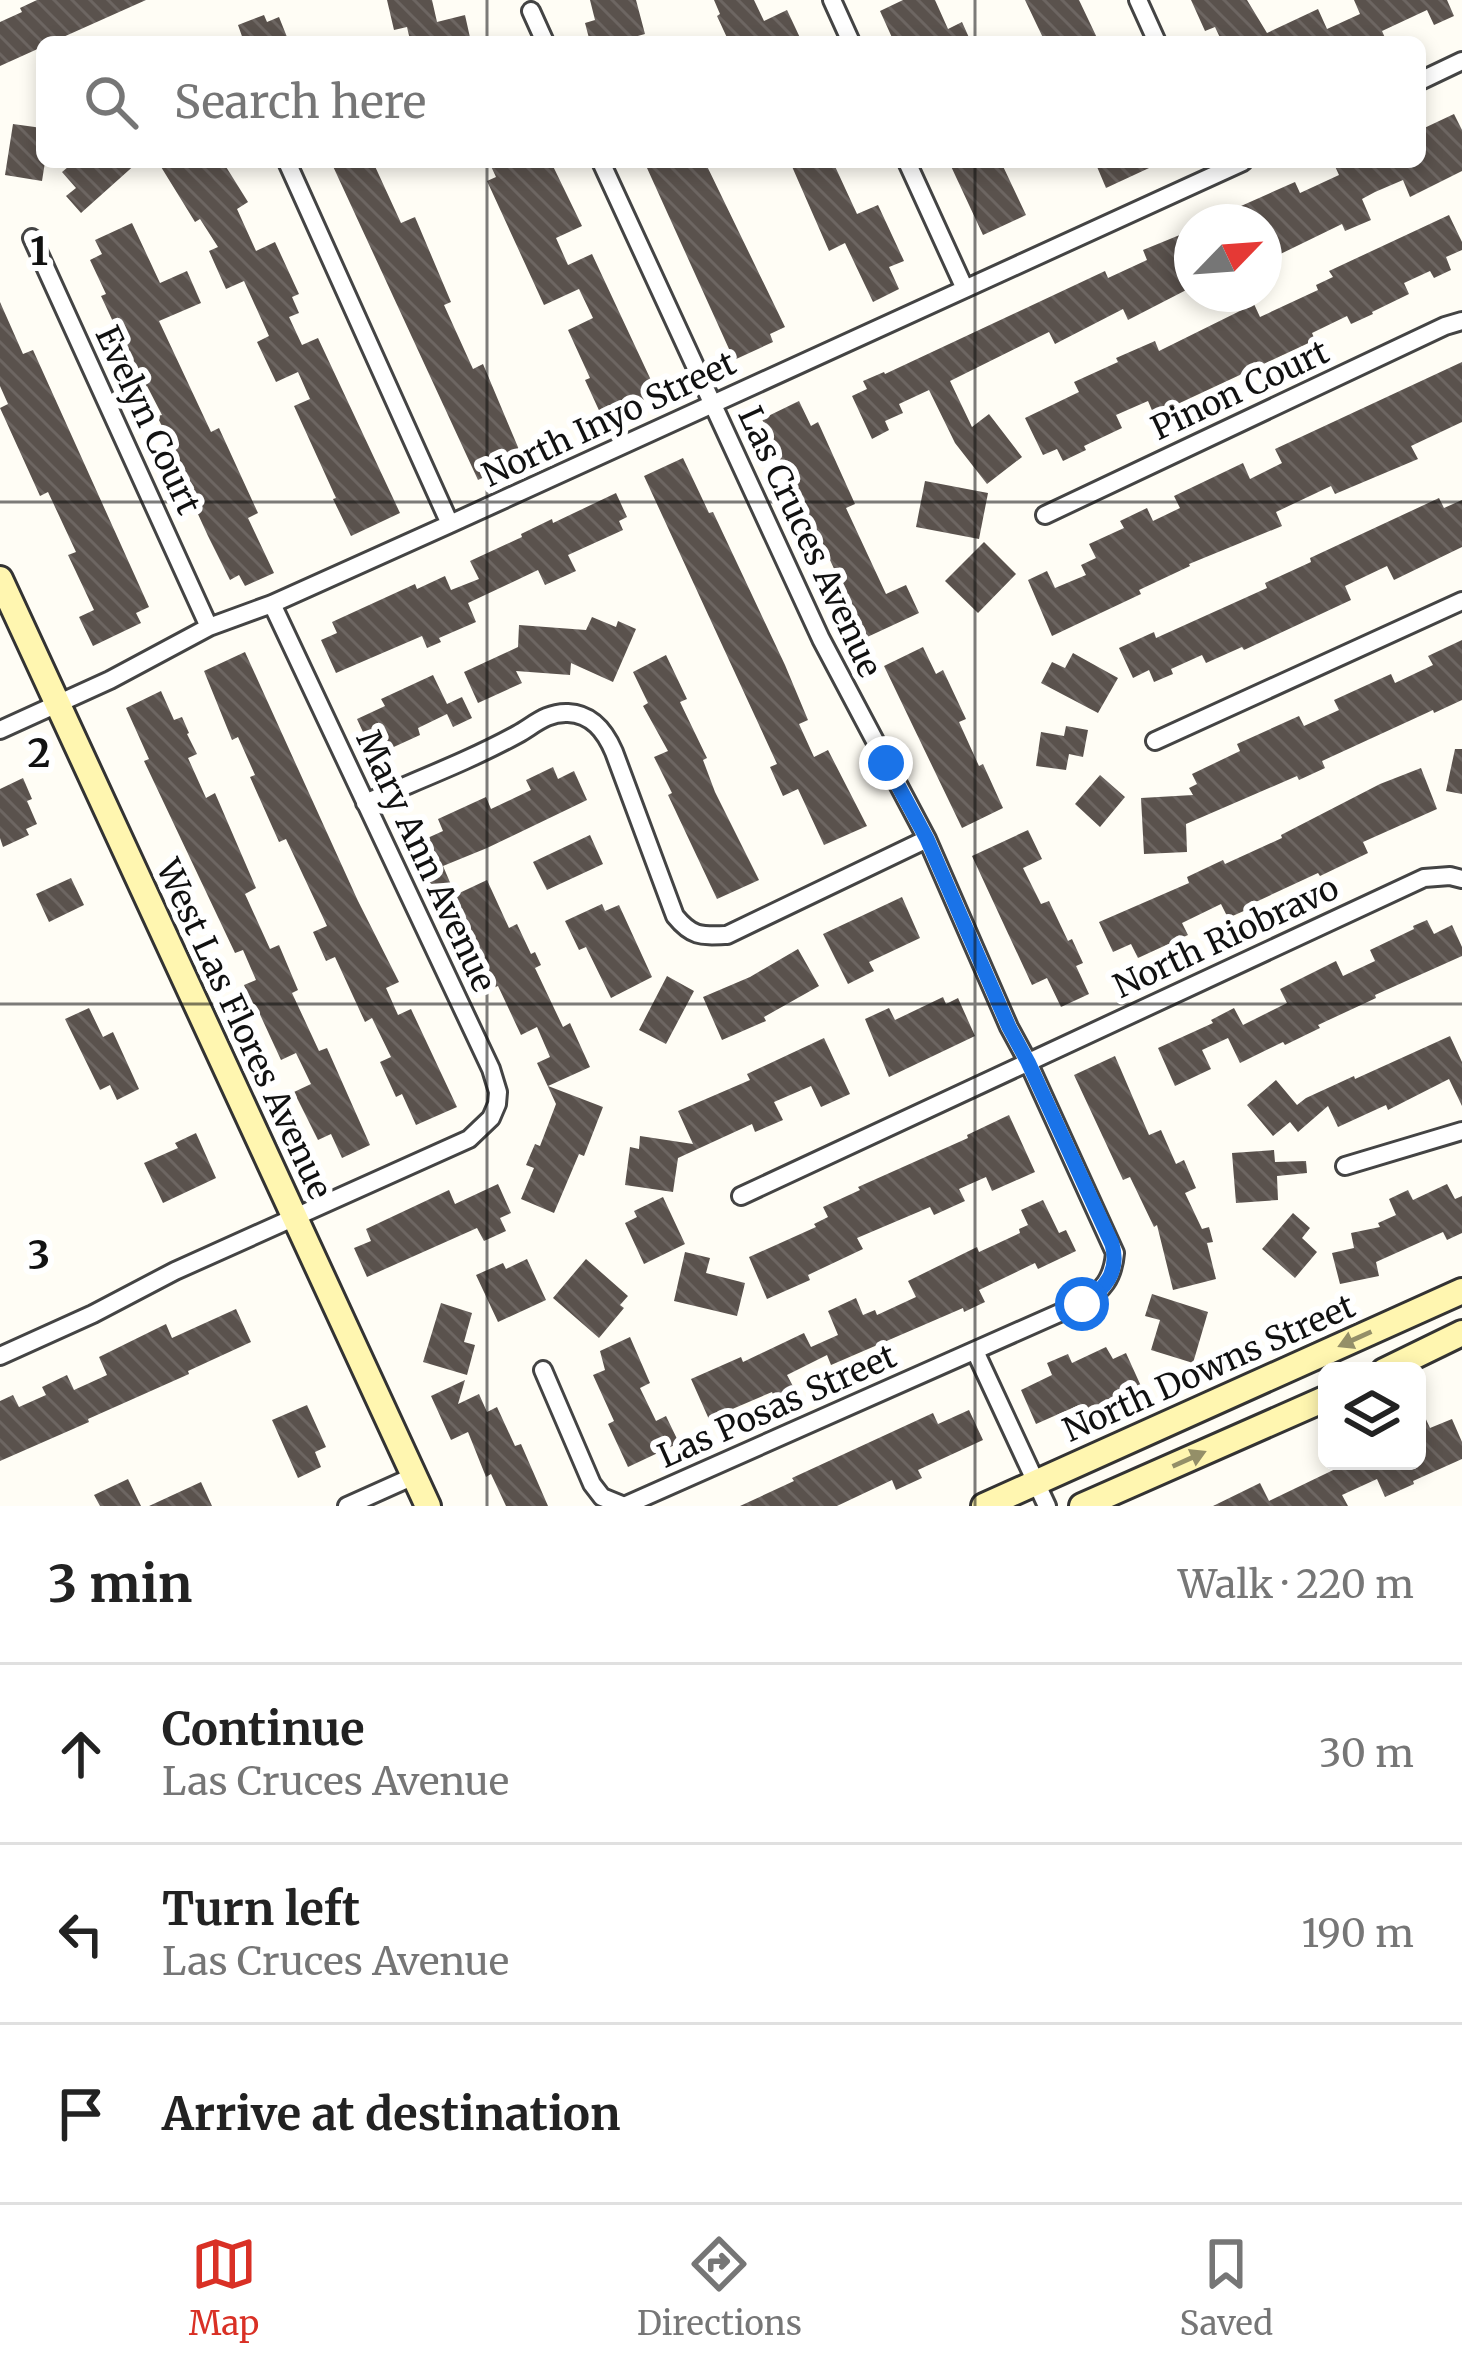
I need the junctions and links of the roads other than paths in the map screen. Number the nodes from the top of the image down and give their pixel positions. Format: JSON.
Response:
{"nodes":[{"id":1,"x":832,"y":0,"type":"edge"},
{"id":2,"x":1138,"y":0,"type":"edge"},
{"id":3,"x":531,"y":11,"type":"dead end"},
{"id":4,"x":542,"y":36,"type":"edge"},
{"id":5,"x":848,"y":36,"type":"edge"},
{"id":6,"x":1154,"y":36,"type":"edge"},
{"id":7,"x":1462,"y":61,"type":"edge"},
{"id":8,"x":1426,"y":78,"type":"edge"},
{"id":9,"x":290,"y":168,"type":"edge"},
{"id":10,"x":604,"y":168,"type":"edge"},
{"id":11,"x":910,"y":168,"type":"edge"},
{"id":12,"x":1215,"y":168,"type":"edge"},
{"id":13,"x":32,"y":238,"type":"dead end"},
{"id":14,"x":965,"y":289,"type":"junction"},
{"id":15,"x":1462,"y":321,"type":"edge"},
{"id":16,"x":713,"y":404,"type":"junction"},
{"id":17,"x":1045,"y":515,"type":"dead end"},
{"id":18,"x":450,"y":524,"type":"junction"},
{"id":19,"x":0,"y":579,"type":"edge"},
{"id":20,"x":1462,"y":601,"type":"edge"},
{"id":21,"x":272,"y":604,"type":"junction"},
{"id":22,"x":209,"y":627,"type":"junction"},
{"id":23,"x":58,"y":703,"type":"junction"},
{"id":24,"x":0,"y":730,"type":"edge"},
{"id":25,"x":1156,"y":741,"type":"dead end"},
{"id":26,"x":365,"y":803,"type":"junction"},
{"id":27,"x":927,"y":839,"type":"junction"},
{"id":28,"x":1456,"y":877,"type":"edge"},
{"id":29,"x":1028,"y":1062,"type":"junction"},
{"id":30,"x":1462,"y":1131,"type":"edge"},
{"id":31,"x":1346,"y":1166,"type":"dead end"},
{"id":32,"x":741,"y":1196,"type":"dead end"},
{"id":33,"x":294,"y":1217,"type":"junction"},
{"id":34,"x":1102,"y":1289,"type":"joint"},
{"id":35,"x":1462,"y":1291,"type":"edge"},
{"id":36,"x":1462,"y":1334,"type":"edge"},
{"id":37,"x":975,"y":1351,"type":"junction"},
{"id":38,"x":0,"y":1356,"type":"edge"},
{"id":39,"x":1403,"y":1362,"type":"edge"},
{"id":40,"x":543,"y":1370,"type":"dead end"},
{"id":41,"x":1318,"y":1402,"type":"edge"},
{"id":42,"x":414,"y":1476,"type":"junction"},
{"id":43,"x":1036,"y":1482,"type":"junction"},
{"id":44,"x":347,"y":1506,"type":"edge"},
{"id":45,"x":428,"y":1506,"type":"edge"},
{"id":46,"x":984,"y":1506,"type":"edge"},
{"id":47,"x":1047,"y":1506,"type":"edge"},
{"id":48,"x":1082,"y":1506,"type":"edge"}],
"edges":[{"from":1,"to":5,"type":"street"},
{"from":2,"to":6,"type":"street"},
{"from":3,"to":4,"type":"street"},
{"from":7,"to":8,"type":"street"},
{"from":9,"to":18,"type":"street"},
{"from":10,"to":16,"type":"street","name":"Las Cruces Avenue"},
{"from":11,"to":14,"type":"street"},
{"from":12,"to":14,"type":"street","name":"North Inyo Street"},
{"from":13,"to":22,"type":"street","name":"Evelyn Court"},
{"from":14,"to":16,"type":"street","name":"North Inyo Street"},
{"from":15,"to":17,"type":"street","name":"Pinon Court"},
{"from":16,"to":18,"type":"street","name":"North Inyo Street"},
{"from":16,"to":27,"type":"street","name":"Las Cruces Avenue"},
{"from":18,"to":21,"type":"street","name":"North Inyo Street"},
{"from":19,"to":23,"type":"street","name":"West Las Flores Avenue"},
{"from":20,"to":25,"type":"street"},
{"from":21,"to":22,"type":"street","name":"North Inyo Street"},
{"from":21,"to":26,"type":"street","name":"Mary Ann Avenue"},
{"from":22,"to":23,"type":"street","name":"North Inyo Street"},
{"from":23,"to":24,"type":"street","name":"North Inyo Street"},
{"from":23,"to":33,"type":"street","name":"West Las Flores Avenue"},
{"from":26,"to":27,"type":"street"},
{"from":26,"to":33,"type":"street","name":"Mary Ann Avenue"},
{"from":27,"to":29,"type":"street","name":"Las Cruces Avenue"},
{"from":28,"to":29,"type":"street","name":"North Riobravo"},
{"from":29,"to":32,"type":"street","name":"North Riobravo"},
{"from":29,"to":34,"type":"street","name":"Las Cruces Avenue"},
{"from":30,"to":31,"type":"street"},
{"from":33,"to":38,"type":"street"},
{"from":33,"to":42,"type":"street","name":"West Las Flores Avenue"},
{"from":34,"to":37,"type":"street","name":"Las Posas Street"},
{"from":35,"to":43,"type":"street","name":"North Downs Street","one_way":true},
{"from":36,"to":39,"type":"street"},
{"from":37,"to":40,"type":"street","name":"Las Posas Street"},
{"from":37,"to":43,"type":"street"},
{"from":48,"to":41,"type":"street","one_way":true},
{"from":42,"to":44,"type":"street"},
{"from":42,"to":45,"type":"street","name":"West Las Flores Avenue"},
{"from":43,"to":46,"type":"street","name":"North Downs Street"},
{"from":43,"to":47,"type":"street"}]}
